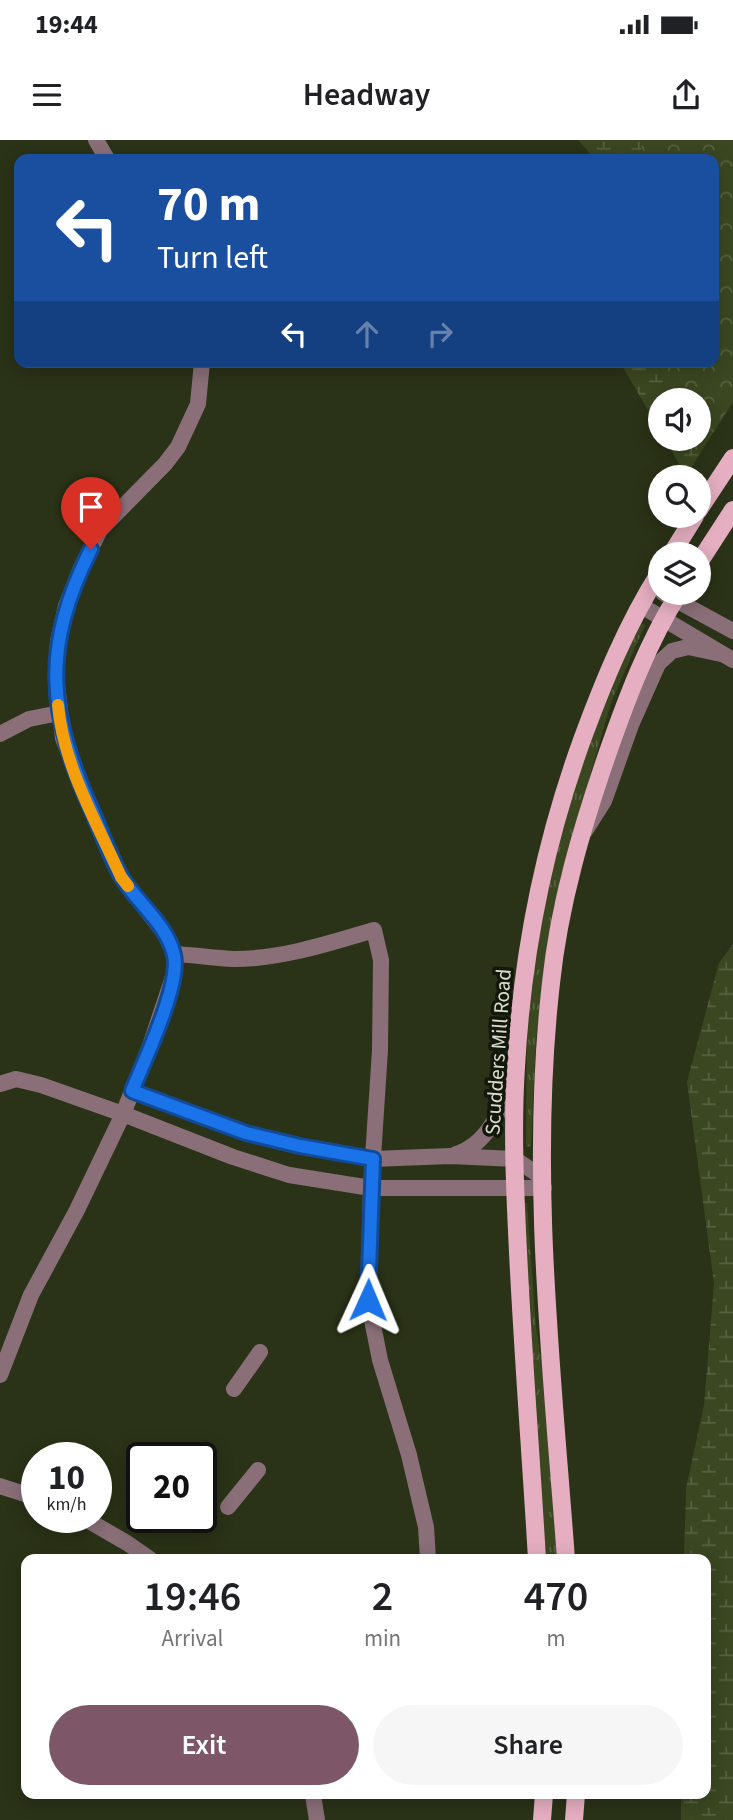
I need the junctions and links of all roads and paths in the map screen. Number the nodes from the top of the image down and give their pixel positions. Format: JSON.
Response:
{"nodes":[{"id":1,"x":201,"y":368,"type":"edge"},
{"id":2,"x":733,"y":458,"type":"edge"},
{"id":3,"x":711,"y":491,"type":"edge"},
{"id":4,"x":733,"y":510,"type":"edge"},
{"id":5,"x":711,"y":544,"type":"edge"},
{"id":6,"x":648,"y":600,"type":"edge"},
{"id":7,"x":640,"y":605,"type":"junction"},
{"id":8,"x":665,"y":605,"type":"edge"},
{"id":9,"x":691,"y":605,"type":"edge"},
{"id":10,"x":665,"y":619,"type":"junction"},
{"id":11,"x":733,"y":631,"type":"edge"},
{"id":12,"x":727,"y":657,"type":"edge"},
{"id":13,"x":59,"y":713,"type":"junction"},
{"id":14,"x":0,"y":733,"type":"edge"},
{"id":15,"x":582,"y":835,"type":"junction"},
{"id":16,"x":174,"y":954,"type":"junction"},
{"id":17,"x":516,"y":1070,"type":"junction"},
{"id":18,"x":0,"y":1084,"type":"edge"},
{"id":19,"x":132,"y":1091,"type":"junction"},
{"id":20,"x":123,"y":1114,"type":"junction"},
{"id":21,"x":450,"y":1156,"type":"junction"},
{"id":22,"x":514,"y":1158,"type":"junction"},
{"id":23,"x":373,"y":1159,"type":"junction"},
{"id":24,"x":543,"y":1183,"type":"junction"},
{"id":25,"x":515,"y":1187,"type":"junction"},
{"id":26,"x":371,"y":1188,"type":"junction"},
{"id":27,"x":260,"y":1352,"type":"dead end"},
{"id":28,"x":0,"y":1375,"type":"edge"},
{"id":29,"x":234,"y":1389,"type":"dead end"},
{"id":30,"x":258,"y":1470,"type":"dead end"},
{"id":31,"x":0,"y":1486,"type":"edge"},
{"id":32,"x":21,"y":1493,"type":"edge"},
{"id":33,"x":228,"y":1507,"type":"dead end"},
{"id":34,"x":110,"y":1533,"type":"edge"},
{"id":35,"x":143,"y":1554,"type":"edge"},
{"id":36,"x":428,"y":1554,"type":"edge"},
{"id":37,"x":537,"y":1554,"type":"edge"},
{"id":38,"x":566,"y":1554,"type":"edge"},
{"id":39,"x":315,"y":1799,"type":"edge"},
{"id":40,"x":544,"y":1799,"type":"edge"},
{"id":41,"x":576,"y":1799,"type":"edge"},
{"id":42,"x":317,"y":1820,"type":"edge"},
{"id":43,"x":542,"y":1820,"type":"edge"},
{"id":44,"x":574,"y":1820,"type":"edge"}],
"edges":[{"from":1,"to":13,"type":"street"},
{"from":2,"to":3,"type":"main road"},
{"from":4,"to":5,"type":"main road"},
{"from":6,"to":7,"type":"main road","name":"Scudders Mill Road"},
{"from":7,"to":10,"type":"street"},
{"from":7,"to":17,"type":"main road","name":"Scudders Mill Road"},
{"from":8,"to":10,"type":"main road"},
{"from":9,"to":11,"type":"street"},
{"from":10,"to":12,"type":"street"},
{"from":10,"to":15,"type":"main road"},
{"from":12,"to":15,"type":"street"},
{"from":13,"to":14,"type":"street"},
{"from":13,"to":16,"type":"street"},
{"from":15,"to":24,"type":"main road"},
{"from":16,"to":19,"type":"street"},
{"from":16,"to":23,"type":"street"},
{"from":17,"to":21,"type":"street"},
{"from":17,"to":22,"type":"main road","name":"Scudders Mill Road"},
{"from":18,"to":20,"type":"street"},
{"from":19,"to":20,"type":"street"},
{"from":19,"to":23,"type":"street"},
{"from":20,"to":26,"type":"street"},
{"from":20,"to":28,"type":"street"},
{"from":21,"to":22,"type":"street"},
{"from":21,"to":23,"type":"street"},
{"from":22,"to":24,"type":"street"},
{"from":22,"to":25,"type":"main road","name":"Scudders Mill Road"},
{"from":23,"to":26,"type":"street"},
{"from":24,"to":25,"type":"street"},
{"from":24,"to":38,"type":"main road"},
{"from":25,"to":26,"type":"street"},
{"from":25,"to":37,"type":"main road","name":"Scudders Mill Road"},
{"from":26,"to":36,"type":"street"},
{"from":27,"to":29,"type":"street"},
{"from":30,"to":33,"type":"street"},
{"from":31,"to":32,"type":"street"},
{"from":34,"to":35,"type":"street"},
{"from":39,"to":42,"type":"street"},
{"from":40,"to":43,"type":"main road"},
{"from":41,"to":44,"type":"main road"}]}
